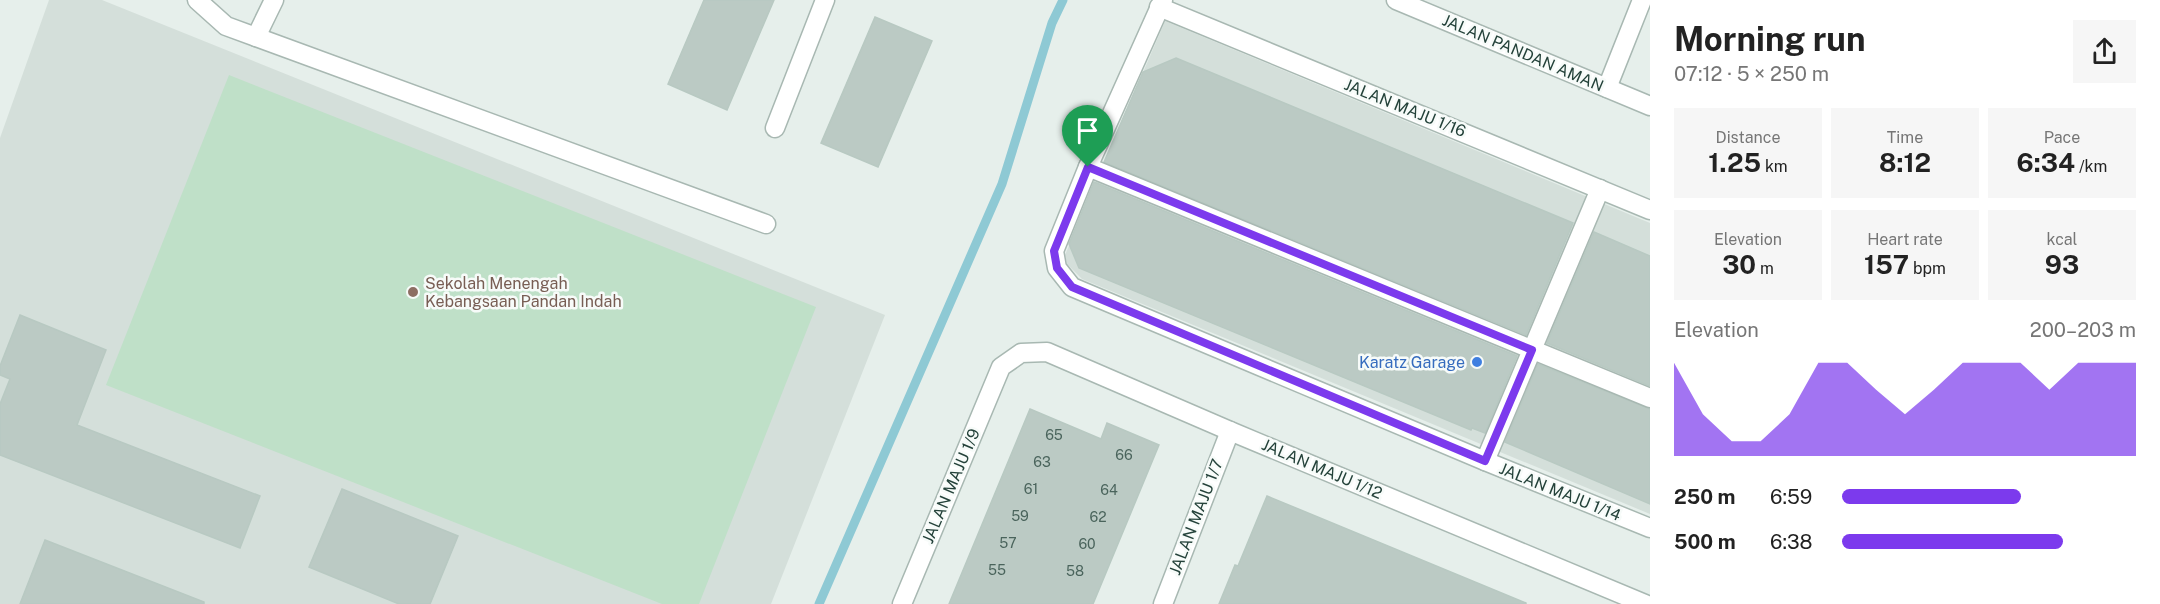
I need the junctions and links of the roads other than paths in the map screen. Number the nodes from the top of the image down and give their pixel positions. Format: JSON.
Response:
{"nodes":[{"id":1,"x":197,"y":0,"type":"edge"},
{"id":2,"x":274,"y":0,"type":"edge"},
{"id":3,"x":825,"y":0,"type":"edge"},
{"id":4,"x":1396,"y":0,"type":"edge"},
{"id":5,"x":1642,"y":0,"type":"edge"},
{"id":6,"x":1161,"y":4,"type":"edge"},
{"id":7,"x":256,"y":37,"type":"junction"},
{"id":8,"x":1606,"y":88,"type":"junction"},
{"id":9,"x":1650,"y":106,"type":"edge"},
{"id":10,"x":775,"y":128,"type":"dead end"},
{"id":11,"x":1088,"y":167,"type":"junction"},
{"id":12,"x":1600,"y":189,"type":"junction"},
{"id":13,"x":1650,"y":210,"type":"edge"},
{"id":14,"x":766,"y":224,"type":"dead end"},
{"id":15,"x":1072,"y":287,"type":"joint"},
{"id":16,"x":1532,"y":350,"type":"junction"},
{"id":17,"x":1001,"y":367,"type":"joint"},
{"id":18,"x":1650,"y":398,"type":"edge"},
{"id":19,"x":1230,"y":431,"type":"junction"},
{"id":20,"x":1485,"y":461,"type":"junction"},
{"id":21,"x":1650,"y":528,"type":"edge"},
{"id":22,"x":1622,"y":600,"type":"edge"},
{"id":23,"x":902,"y":604,"type":"edge"},
{"id":24,"x":1163,"y":604,"type":"edge"},
{"id":25,"x":1645,"y":604,"type":"edge"}],
"edges":[{"from":1,"to":7,"type":"street"},
{"from":2,"to":7,"type":"street"},
{"from":3,"to":10,"type":"street"},
{"from":4,"to":8,"type":"street","name":"JALAN PANDAN AMAN"},
{"from":5,"to":8,"type":"street"},
{"from":6,"to":11,"type":"street","name":"JALAN MAJU 1/16"},
{"from":6,"to":12,"type":"street","name":"JALAN MAJU 1/16"},
{"from":7,"to":14,"type":"street"},
{"from":8,"to":9,"type":"street","name":"JALAN PANDAN AMAN"},
{"from":11,"to":15,"type":"street","name":"JALAN MAJU 1/16"},
{"from":11,"to":16,"type":"street"},
{"from":12,"to":13,"type":"street","name":"JALAN MAJU 1/16"},
{"from":12,"to":16,"type":"street"},
{"from":15,"to":20,"type":"street","name":"JALAN MAJU 1/14"},
{"from":16,"to":18,"type":"street"},
{"from":16,"to":20,"type":"street"},
{"from":17,"to":19,"type":"street","name":"JALAN MAJU 1/12"},
{"from":17,"to":23,"type":"street","name":"JALAN MAJU 1/9"},
{"from":19,"to":22,"type":"street","name":"JALAN MAJU 1/12"},
{"from":19,"to":24,"type":"street","name":"JALAN MAJU 1/7"},
{"from":20,"to":21,"type":"street","name":"JALAN MAJU 1/14"},
{"from":22,"to":25,"type":"street","name":"JALAN MAJU 1/12"}]}
